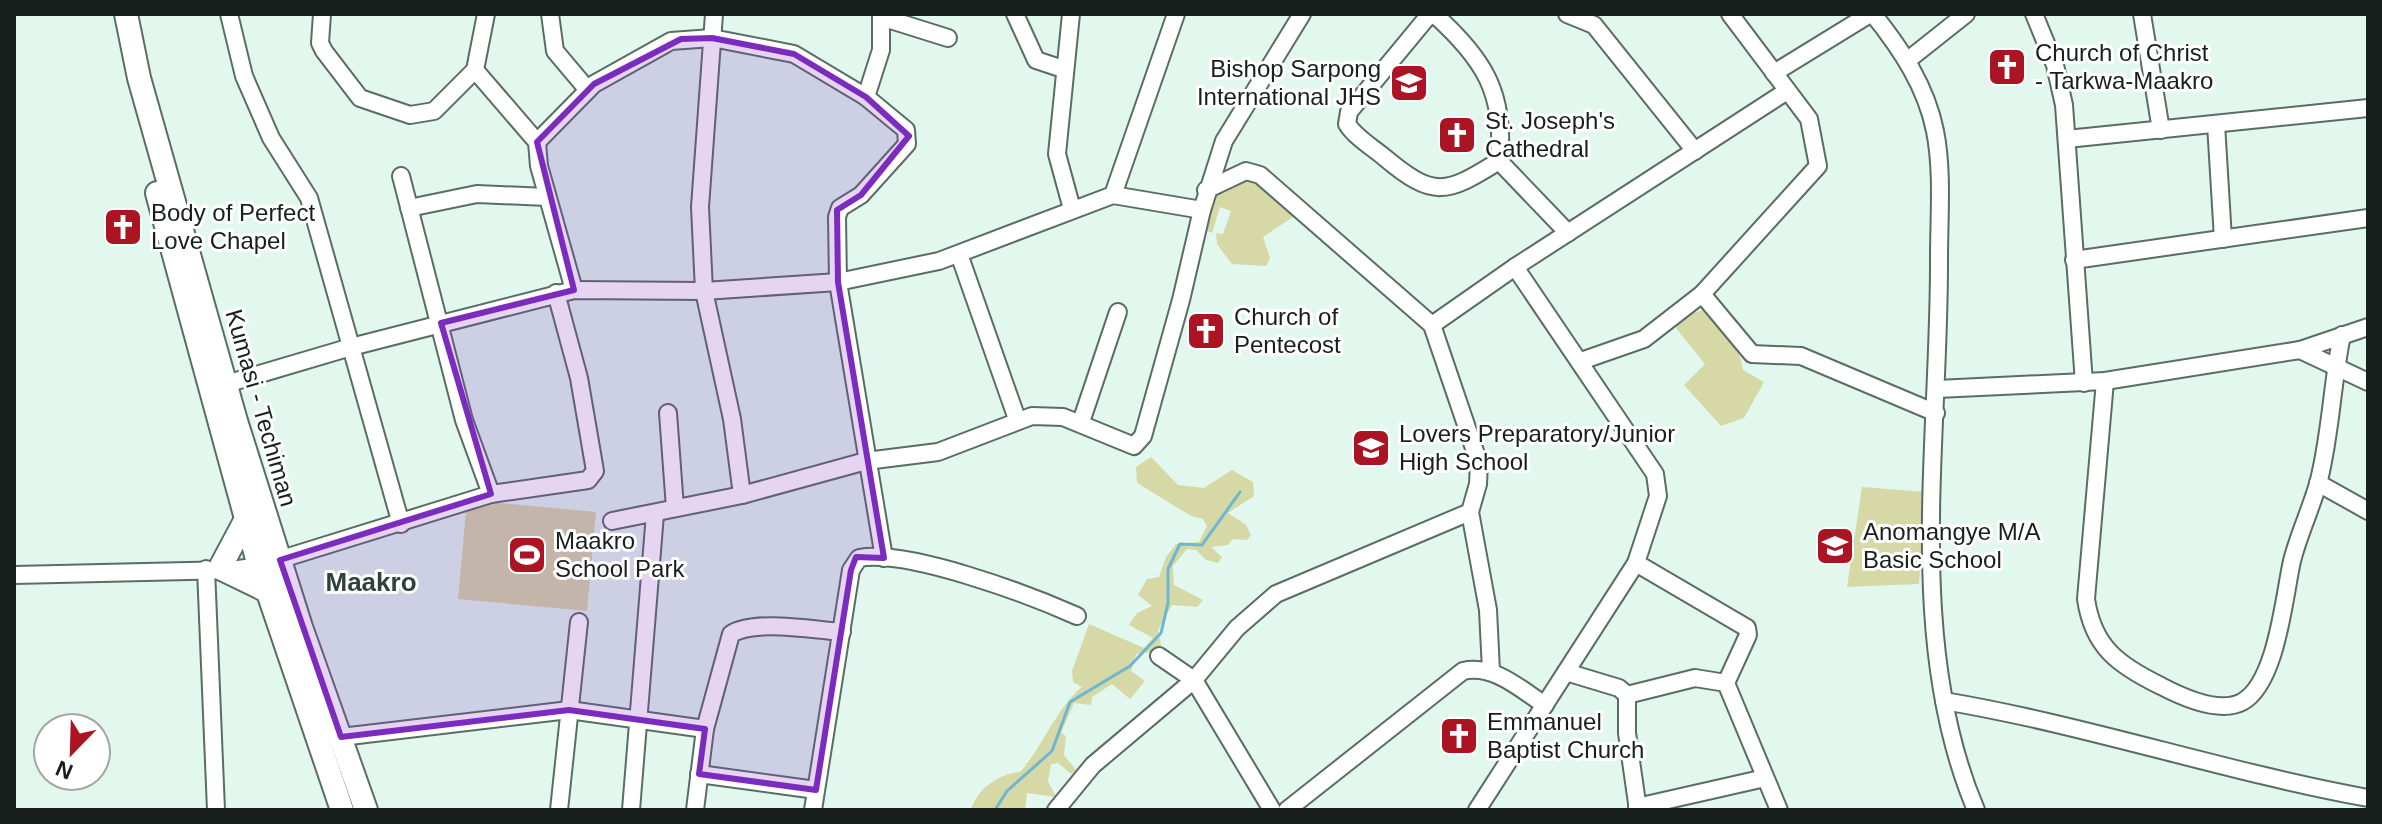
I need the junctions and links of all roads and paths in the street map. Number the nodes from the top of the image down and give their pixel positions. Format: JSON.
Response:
{"nodes":[{"id":1,"x":111,"y":14,"type":"edge"},
{"id":2,"x":126,"y":14,"type":"edge"},
{"id":3,"x":229,"y":14,"type":"edge"},
{"id":4,"x":322,"y":14,"type":"edge"},
{"id":5,"x":486,"y":14,"type":"edge"},
{"id":6,"x":550,"y":14,"type":"edge"},
{"id":7,"x":714,"y":14,"type":"edge"},
{"id":8,"x":1015,"y":14,"type":"edge"},
{"id":9,"x":1071,"y":14,"type":"edge"},
{"id":10,"x":1176,"y":14,"type":"edge"},
{"id":11,"x":1302,"y":14,"type":"edge"},
{"id":12,"x":1432,"y":14,"type":"edge"},
{"id":13,"x":1567,"y":14,"type":"edge"},
{"id":14,"x":1730,"y":14,"type":"edge"},
{"id":15,"x":1872,"y":14,"type":"edge"},
{"id":16,"x":1966,"y":14,"type":"edge"},
{"id":17,"x":2034,"y":14,"type":"edge"},
{"id":18,"x":2142,"y":14,"type":"edge"},
{"id":19,"x":881,"y":16,"type":"edge"},
{"id":20,"x":712,"y":38,"type":"junction"},
{"id":21,"x":948,"y":38,"type":"dead end"},
{"id":22,"x":1908,"y":60,"type":"junction"},
{"id":23,"x":1063,"y":69,"type":"junction"},
{"id":24,"x":475,"y":70,"type":"junction"},
{"id":25,"x":1774,"y":73,"type":"junction"},
{"id":26,"x":587,"y":89,"type":"junction"},
{"id":27,"x":1787,"y":91,"type":"junction"},
{"id":28,"x":866,"y":97,"type":"junction"},
{"id":29,"x":2368,"y":108,"type":"edge"},
{"id":30,"x":2216,"y":124,"type":"junction"},
{"id":31,"x":2161,"y":130,"type":"junction"},
{"id":32,"x":2067,"y":139,"type":"junction"},
{"id":33,"x":537,"y":142,"type":"junction"},
{"id":34,"x":1695,"y":151,"type":"junction"},
{"id":35,"x":1499,"y":161,"type":"junction"},
{"id":36,"x":401,"y":176,"type":"dead end"},
{"id":37,"x":1206,"y":190,"type":"junction"},
{"id":38,"x":1113,"y":195,"type":"junction"},
{"id":39,"x":547,"y":197,"type":"junction"},
{"id":40,"x":409,"y":208,"type":"junction"},
{"id":41,"x":1072,"y":209,"type":"junction"},
{"id":42,"x":1202,"y":210,"type":"junction"},
{"id":43,"x":2368,"y":218,"type":"edge"},
{"id":44,"x":1568,"y":233,"type":"junction"},
{"id":45,"x":2223,"y":239,"type":"junction"},
{"id":46,"x":959,"y":254,"type":"junction"},
{"id":47,"x":2074,"y":260,"type":"junction"},
{"id":48,"x":1515,"y":267,"type":"junction"},
{"id":49,"x":838,"y":282,"type":"junction"},
{"id":50,"x":574,"y":290,"type":"junction"},
{"id":51,"x":704,"y":291,"type":"junction"},
{"id":52,"x":556,"y":293,"type":"junction"},
{"id":53,"x":1702,"y":294,"type":"junction"},
{"id":54,"x":1118,"y":312,"type":"dead end"},
{"id":55,"x":441,"y":323,"type":"junction"},
{"id":56,"x":1432,"y":325,"type":"junction"},
{"id":57,"x":2368,"y":327,"type":"edge"},
{"id":58,"x":2342,"y":335,"type":"junction"},
{"id":59,"x":351,"y":347,"type":"junction"},
{"id":60,"x":2300,"y":350,"type":"junction"},
{"id":61,"x":1581,"y":361,"type":"junction"},
{"id":62,"x":2335,"y":367,"type":"junction"},
{"id":63,"x":2105,"y":381,"type":"junction"},
{"id":64,"x":2368,"y":382,"type":"edge"},
{"id":65,"x":2084,"y":383,"type":"junction"},
{"id":66,"x":226,"y":384,"type":"junction"},
{"id":67,"x":1937,"y":389,"type":"junction"},
{"id":68,"x":668,"y":413,"type":"dead end"},
{"id":69,"x":1936,"y":413,"type":"junction"},
{"id":70,"x":1017,"y":419,"type":"junction"},
{"id":71,"x":1081,"y":422,"type":"junction"},
{"id":72,"x":866,"y":461,"type":"junction"},
{"id":73,"x":2318,"y":483,"type":"junction"},
{"id":74,"x":491,"y":494,"type":"junction"},
{"id":75,"x":742,"y":495,"type":"junction"},
{"id":76,"x":675,"y":508,"type":"junction"},
{"id":77,"x":2368,"y":511,"type":"edge"},
{"id":78,"x":1470,"y":512,"type":"junction"},
{"id":79,"x":655,"y":514,"type":"junction"},
{"id":80,"x":246,"y":519,"type":"junction"},
{"id":81,"x":612,"y":521,"type":"dead end"},
{"id":82,"x":401,"y":524,"type":"junction"},
{"id":83,"x":268,"y":558,"type":"junction"},
{"id":84,"x":884,"y":558,"type":"junction"},
{"id":85,"x":1636,"y":563,"type":"junction"},
{"id":86,"x":216,"y":568,"type":"junction"},
{"id":87,"x":14,"y":575,"type":"edge"},
{"id":88,"x":267,"y":591,"type":"junction"},
{"id":89,"x":1077,"y":616,"type":"dead end"},
{"id":90,"x":579,"y":622,"type":"dead end"},
{"id":91,"x":842,"y":632,"type":"junction"},
{"id":92,"x":1159,"y":656,"type":"dead end"},
{"id":93,"x":1491,"y":671,"type":"junction"},
{"id":94,"x":1566,"y":672,"type":"junction"},
{"id":95,"x":1194,"y":680,"type":"junction"},
{"id":96,"x":1726,"y":683,"type":"junction"},
{"id":97,"x":1627,"y":695,"type":"junction"},
{"id":98,"x":1944,"y":701,"type":"junction"},
{"id":99,"x":1545,"y":705,"type":"junction"},
{"id":100,"x":569,"y":710,"type":"junction"},
{"id":101,"x":638,"y":719,"type":"junction"},
{"id":102,"x":705,"y":729,"type":"junction"},
{"id":103,"x":341,"y":737,"type":"junction"},
{"id":104,"x":699,"y":774,"type":"junction"},
{"id":105,"x":1765,"y":778,"type":"junction"},
{"id":106,"x":816,"y":790,"type":"junction"},
{"id":107,"x":2368,"y":798,"type":"edge"},
{"id":108,"x":1489,"y":801,"type":"edge"},
{"id":109,"x":1638,"y":808,"type":"edge"},
{"id":110,"x":216,"y":810,"type":"edge"},
{"id":111,"x":342,"y":810,"type":"edge"},
{"id":112,"x":366,"y":810,"type":"edge"},
{"id":113,"x":559,"y":810,"type":"edge"},
{"id":114,"x":631,"y":810,"type":"edge"},
{"id":115,"x":695,"y":810,"type":"edge"},
{"id":116,"x":813,"y":810,"type":"edge"},
{"id":117,"x":1056,"y":810,"type":"edge"},
{"id":118,"x":1272,"y":810,"type":"edge"},
{"id":119,"x":1287,"y":810,"type":"edge"},
{"id":120,"x":1477,"y":810,"type":"edge"},
{"id":121,"x":1779,"y":810,"type":"edge"},
{"id":122,"x":1976,"y":810,"type":"edge"}],
"edges":[{"from":1,"to":80,"type":"highway"},
{"from":2,"to":66,"type":"highway","name":"Kumasi - Techiman"},
{"from":3,"to":59,"type":"street"},
{"from":4,"to":24,"type":"street"},
{"from":5,"to":24,"type":"street"},
{"from":6,"to":26,"type":"street"},
{"from":7,"to":20,"type":"street"},
{"from":8,"to":23,"type":"street"},
{"from":9,"to":23,"type":"street"},
{"from":10,"to":38,"type":"street"},
{"from":11,"to":37,"type":"street"},
{"from":12,"to":35,"type":"street"},
{"from":12,"to":35,"type":"street"},
{"from":13,"to":34,"type":"street"},
{"from":14,"to":25,"type":"street"},
{"from":15,"to":22,"type":"street"},
{"from":15,"to":25,"type":"street"},
{"from":16,"to":22,"type":"street"},
{"from":17,"to":32,"type":"street"},
{"from":18,"to":31,"type":"street"},
{"from":19,"to":21,"type":"street"},
{"from":19,"to":28,"type":"street"},
{"from":20,"to":26,"type":"street"},
{"from":20,"to":28,"type":"street"},
{"from":20,"to":51,"type":"street"},
{"from":22,"to":67,"type":"street"},
{"from":23,"to":41,"type":"street"},
{"from":24,"to":33,"type":"street"},
{"from":25,"to":27,"type":"street"},
{"from":26,"to":33,"type":"street"},
{"from":27,"to":34,"type":"street"},
{"from":27,"to":53,"type":"street"},
{"from":28,"to":49,"type":"street"},
{"from":29,"to":30,"type":"street"},
{"from":30,"to":31,"type":"street"},
{"from":30,"to":45,"type":"street"},
{"from":31,"to":32,"type":"street"},
{"from":32,"to":47,"type":"street"},
{"from":33,"to":39,"type":"street"},
{"from":34,"to":44,"type":"street"},
{"from":35,"to":44,"type":"street"},
{"from":36,"to":40,"type":"street"},
{"from":37,"to":42,"type":"street"},
{"from":37,"to":56,"type":"street"},
{"from":38,"to":41,"type":"street"},
{"from":38,"to":42,"type":"street"},
{"from":39,"to":40,"type":"street"},
{"from":39,"to":50,"type":"street"},
{"from":40,"to":55,"type":"street"},
{"from":41,"to":46,"type":"street"},
{"from":42,"to":71,"type":"street"},
{"from":43,"to":45,"type":"street"},
{"from":44,"to":48,"type":"street"},
{"from":45,"to":47,"type":"street"},
{"from":46,"to":49,"type":"street"},
{"from":46,"to":70,"type":"street"},
{"from":47,"to":65,"type":"street"},
{"from":48,"to":56,"type":"street"},
{"from":48,"to":61,"type":"street"},
{"from":49,"to":51,"type":"street"},
{"from":49,"to":72,"type":"street"},
{"from":50,"to":51,"type":"street"},
{"from":50,"to":52,"type":"street"},
{"from":51,"to":75,"type":"street"},
{"from":52,"to":55,"type":"street"},
{"from":52,"to":74,"type":"street"},
{"from":53,"to":61,"type":"street"},
{"from":53,"to":69,"type":"street"},
{"from":54,"to":71,"type":"street"},
{"from":55,"to":59,"type":"street"},
{"from":55,"to":74,"type":"street"},
{"from":56,"to":78,"type":"street"},
{"from":57,"to":58,"type":"street"},
{"from":58,"to":60,"type":"street"},
{"from":58,"to":62,"type":"street"},
{"from":59,"to":66,"type":"street"},
{"from":59,"to":82,"type":"street"},
{"from":60,"to":62,"type":"street"},
{"from":60,"to":63,"type":"street"},
{"from":61,"to":85,"type":"street"},
{"from":62,"to":64,"type":"street"},
{"from":62,"to":73,"type":"street"},
{"from":63,"to":65,"type":"street"},
{"from":63,"to":73,"type":"street"},
{"from":65,"to":67,"type":"street"},
{"from":66,"to":83,"type":"highway","name":"Kumasi - Techiman"},
{"from":67,"to":69,"type":"street"},
{"from":68,"to":76,"type":"street"},
{"from":69,"to":98,"type":"street"},
{"from":70,"to":71,"type":"street"},
{"from":70,"to":72,"type":"street"},
{"from":72,"to":75,"type":"street"},
{"from":72,"to":84,"type":"street"},
{"from":73,"to":77,"type":"street"},
{"from":74,"to":82,"type":"street"},
{"from":75,"to":76,"type":"street"},
{"from":76,"to":79,"type":"street"},
{"from":78,"to":93,"type":"street"},
{"from":78,"to":95,"type":"street"},
{"from":79,"to":81,"type":"street"},
{"from":79,"to":101,"type":"street"},
{"from":80,"to":83,"type":"highway"},
{"from":80,"to":86,"type":"highway"},
{"from":82,"to":83,"type":"street"},
{"from":83,"to":86,"type":"street"},
{"from":83,"to":88,"type":"highway"},
{"from":83,"to":103,"type":"highway","name":"Kumasi - Techiman"},
{"from":84,"to":89,"type":"street"},
{"from":84,"to":91,"type":"street"},
{"from":85,"to":94,"type":"street"},
{"from":85,"to":96,"type":"street"},
{"from":86,"to":87,"type":"street"},
{"from":86,"to":88,"type":"highway"},
{"from":86,"to":110,"type":"street"},
{"from":88,"to":111,"type":"highway"},
{"from":90,"to":100,"type":"street"},
{"from":91,"to":102,"type":"street"},
{"from":91,"to":106,"type":"street"},
{"from":92,"to":95,"type":"street"},
{"from":93,"to":99,"type":"street"},
{"from":93,"to":119,"type":"street"},
{"from":94,"to":97,"type":"street"},
{"from":94,"to":99,"type":"street"},
{"from":95,"to":117,"type":"street"},
{"from":95,"to":118,"type":"street"},
{"from":96,"to":97,"type":"street"},
{"from":96,"to":105,"type":"street"},
{"from":97,"to":109,"type":"street"},
{"from":98,"to":107,"type":"street"},
{"from":98,"to":122,"type":"street"},
{"from":99,"to":108,"type":"street"},
{"from":100,"to":101,"type":"street"},
{"from":100,"to":103,"type":"street"},
{"from":100,"to":113,"type":"street"},
{"from":101,"to":102,"type":"street"},
{"from":101,"to":114,"type":"street"},
{"from":102,"to":104,"type":"street"},
{"from":103,"to":112,"type":"highway","name":"Kumasi - Techiman"},
{"from":104,"to":106,"type":"street"},
{"from":104,"to":115,"type":"street"},
{"from":105,"to":109,"type":"street"},
{"from":105,"to":121,"type":"street"},
{"from":106,"to":116,"type":"street"},
{"from":108,"to":120,"type":"street"}]}
